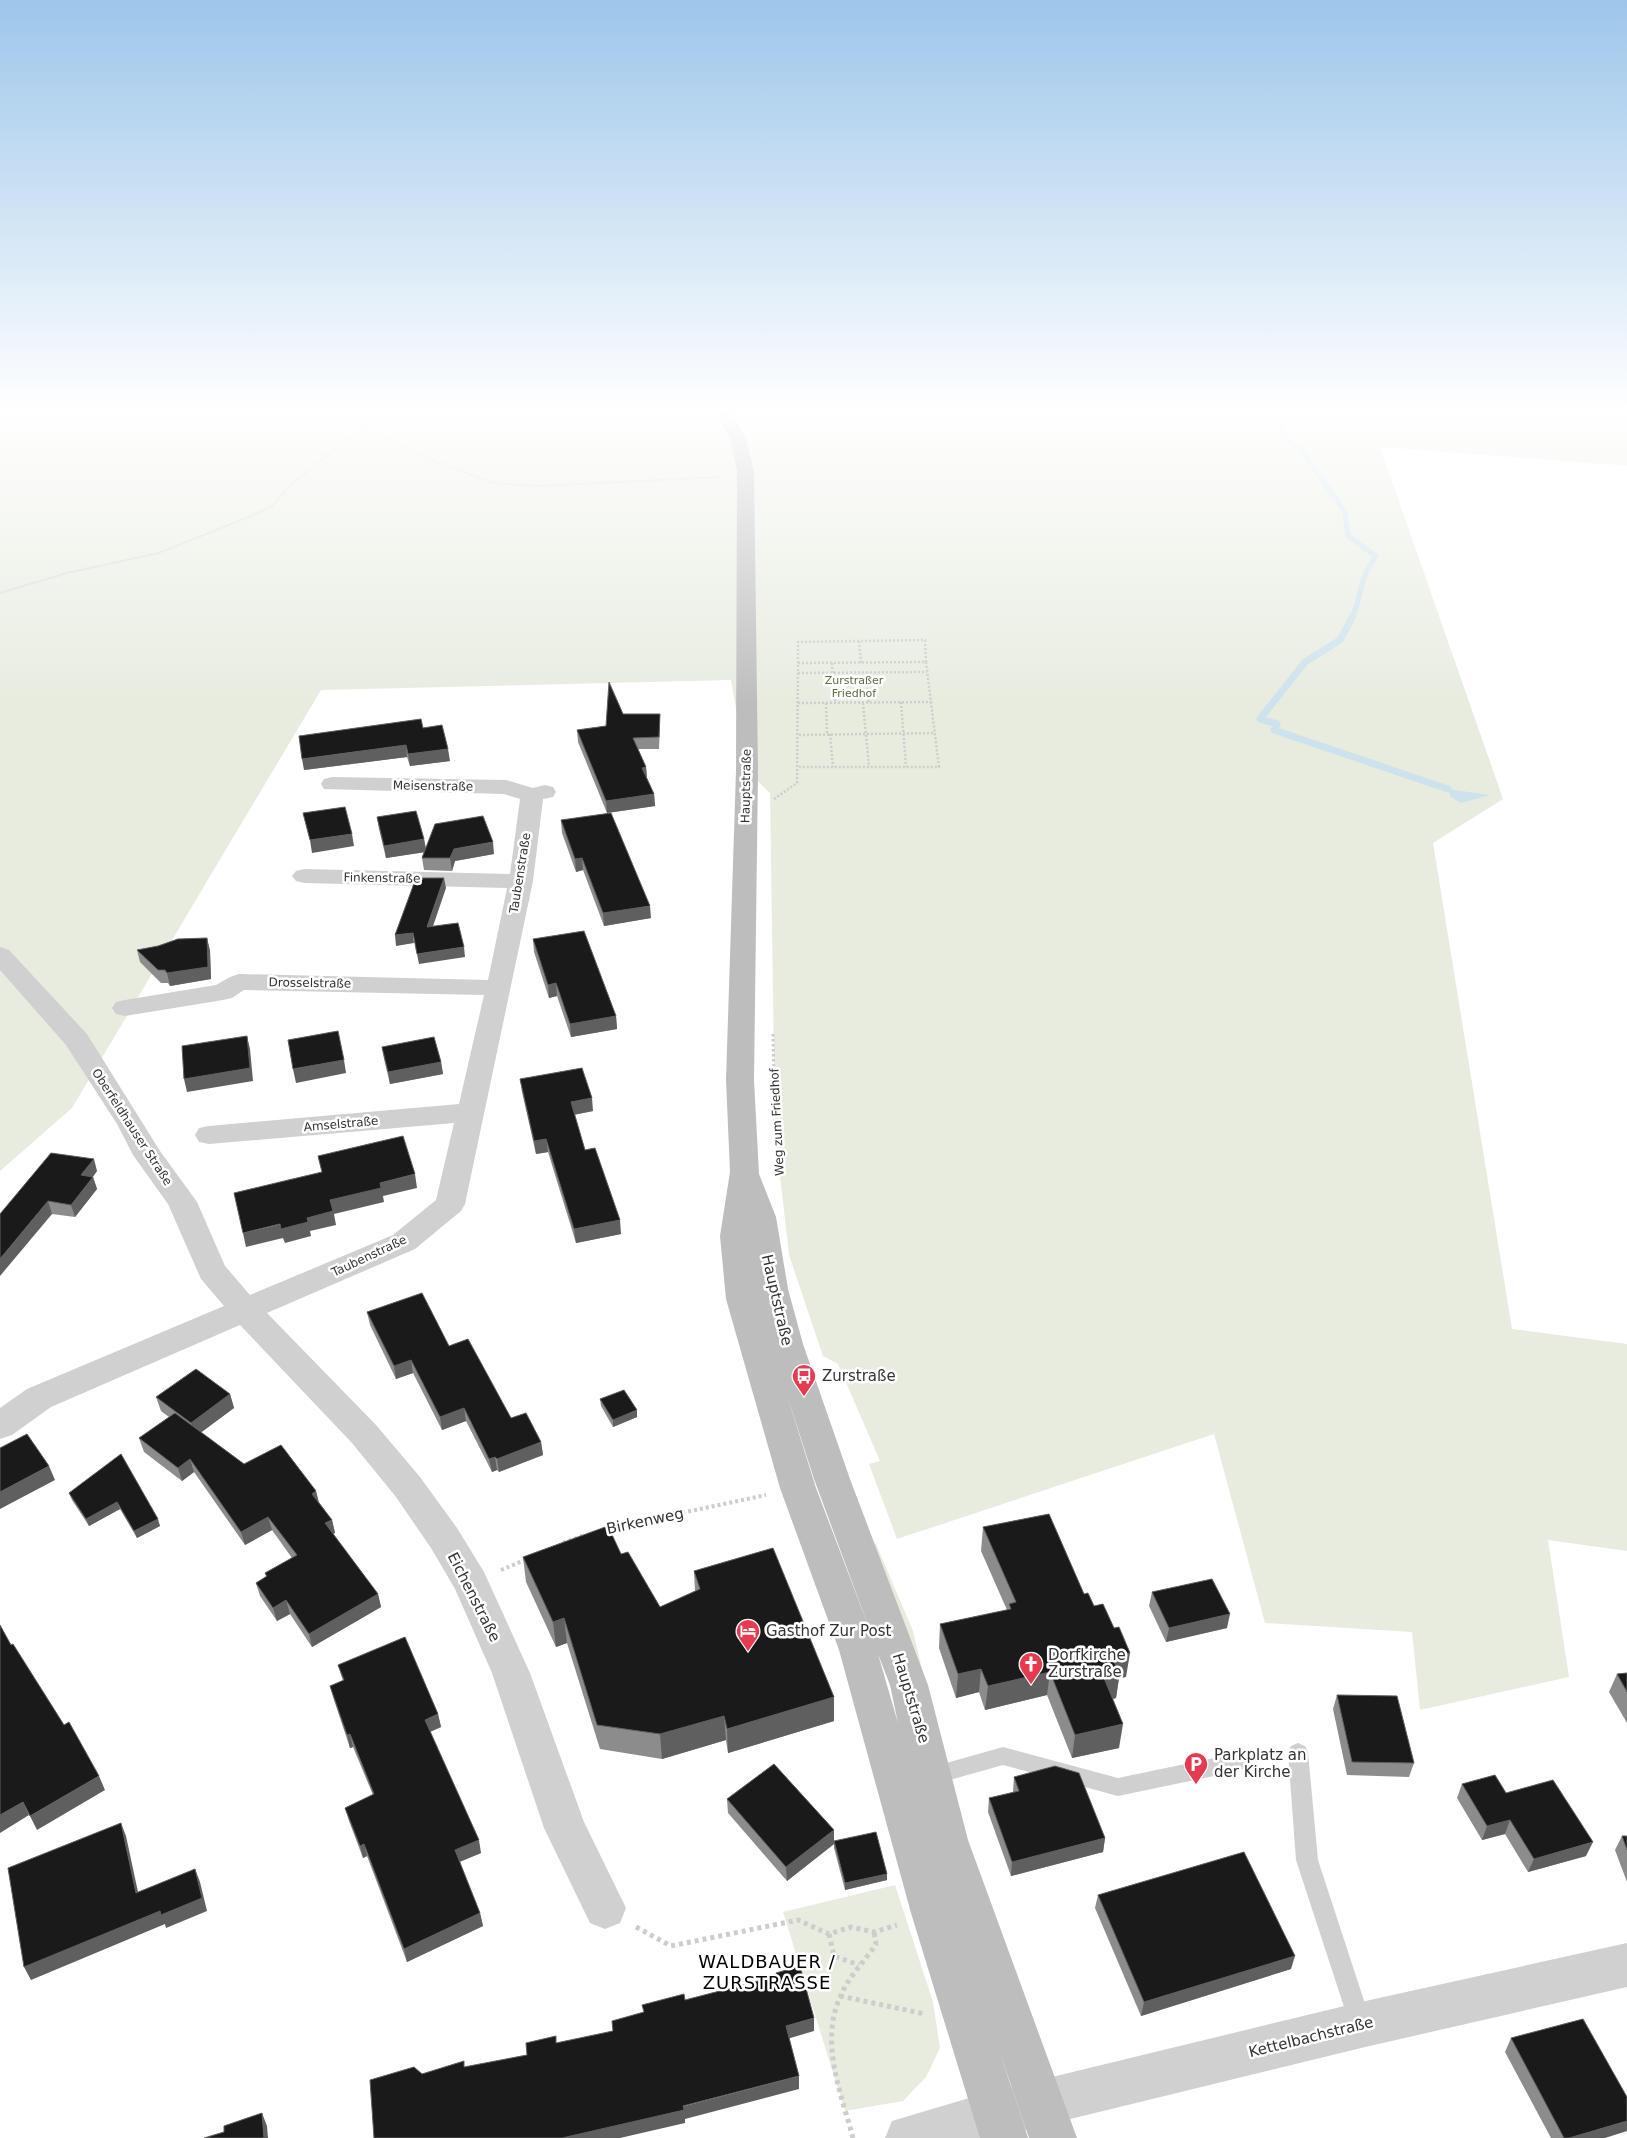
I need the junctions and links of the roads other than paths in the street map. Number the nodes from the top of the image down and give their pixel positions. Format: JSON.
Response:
{"nodes":[{"id":1,"x":745,"y":506,"type":"edge"},
{"id":2,"x":332,"y":784,"type":"dead end"},
{"id":3,"x":539,"y":794,"type":"joint"},
{"id":4,"x":304,"y":876,"type":"dead end"},
{"id":5,"x":521,"y":881,"type":"junction"},
{"id":6,"x":0,"y":955,"type":"edge"},
{"id":7,"x":499,"y":988,"type":"junction"},
{"id":8,"x":125,"y":1008,"type":"dead end"},
{"id":9,"x":472,"y":1112,"type":"junction"},
{"id":10,"x":209,"y":1135,"type":"dead end"},
{"id":11,"x":745,"y":1172,"type":"junction"},
{"id":12,"x":246,"y":1311,"type":"junction"},
{"id":13,"x":0,"y":1426,"type":"edge"},
{"id":14,"x":1298,"y":1752,"type":"dead end"},
{"id":15,"x":1238,"y":1762,"type":"dead end"},
{"id":16,"x":933,"y":1775,"type":"junction"},
{"id":17,"x":896,"y":1786,"type":"junction"},
{"id":18,"x":605,"y":1908,"type":"road end"},
{"id":19,"x":1627,"y":1965,"type":"edge"},
{"id":20,"x":1361,"y":2025,"type":"junction"},
{"id":21,"x":1047,"y":2120,"type":"edge"},
{"id":22,"x":1000,"y":2126,"type":"edge"},
{"id":23,"x":909,"y":2138,"type":"edge"}],
"edges":[{"from":1,"to":11,"type":"main road","name":"Hauptstraße"},
{"from":2,"to":3,"type":"street","name":"Meisenstraße"},
{"from":3,"to":5,"type":"street","name":"Taubenstraße"},
{"from":4,"to":5,"type":"street","name":"Finkenstraße"},
{"from":5,"to":7,"type":"street","name":"Taubenstraße"},
{"from":6,"to":12,"type":"street","name":"Oberfeldhauser Straße"},
{"from":7,"to":8,"type":"street","name":"Drosselstraße"},
{"from":7,"to":9,"type":"street","name":"Taubenstraße"},
{"from":9,"to":10,"type":"street","name":"Amselstraße"},
{"from":9,"to":12,"type":"street","name":"Taubenstraße"},
{"from":11,"to":16,"type":"main road","name":"Hauptstraße"},
{"from":11,"to":17,"type":"main road","name":"Hauptstraße"},
{"from":12,"to":13,"type":"street","name":"Taubenstraße"},
{"from":12,"to":18,"type":"street","name":"Eichenstraße"},
{"from":14,"to":20,"type":"lane"},
{"from":15,"to":16,"type":"lane"},
{"from":16,"to":17,"type":"lane"},
{"from":16,"to":21,"type":"main road","name":"Hauptstraße"},
{"from":17,"to":22,"type":"main road","name":"Hauptstraße"},
{"from":19,"to":20,"type":"street","name":"Kettelbachstraße"},
{"from":20,"to":21,"type":"street","name":"Kettelbachstraße"},
{"from":21,"to":22,"type":"street","name":"Kettelbachstraße"},
{"from":22,"to":23,"type":"street","name":"Kettelbachstraße"}]}
